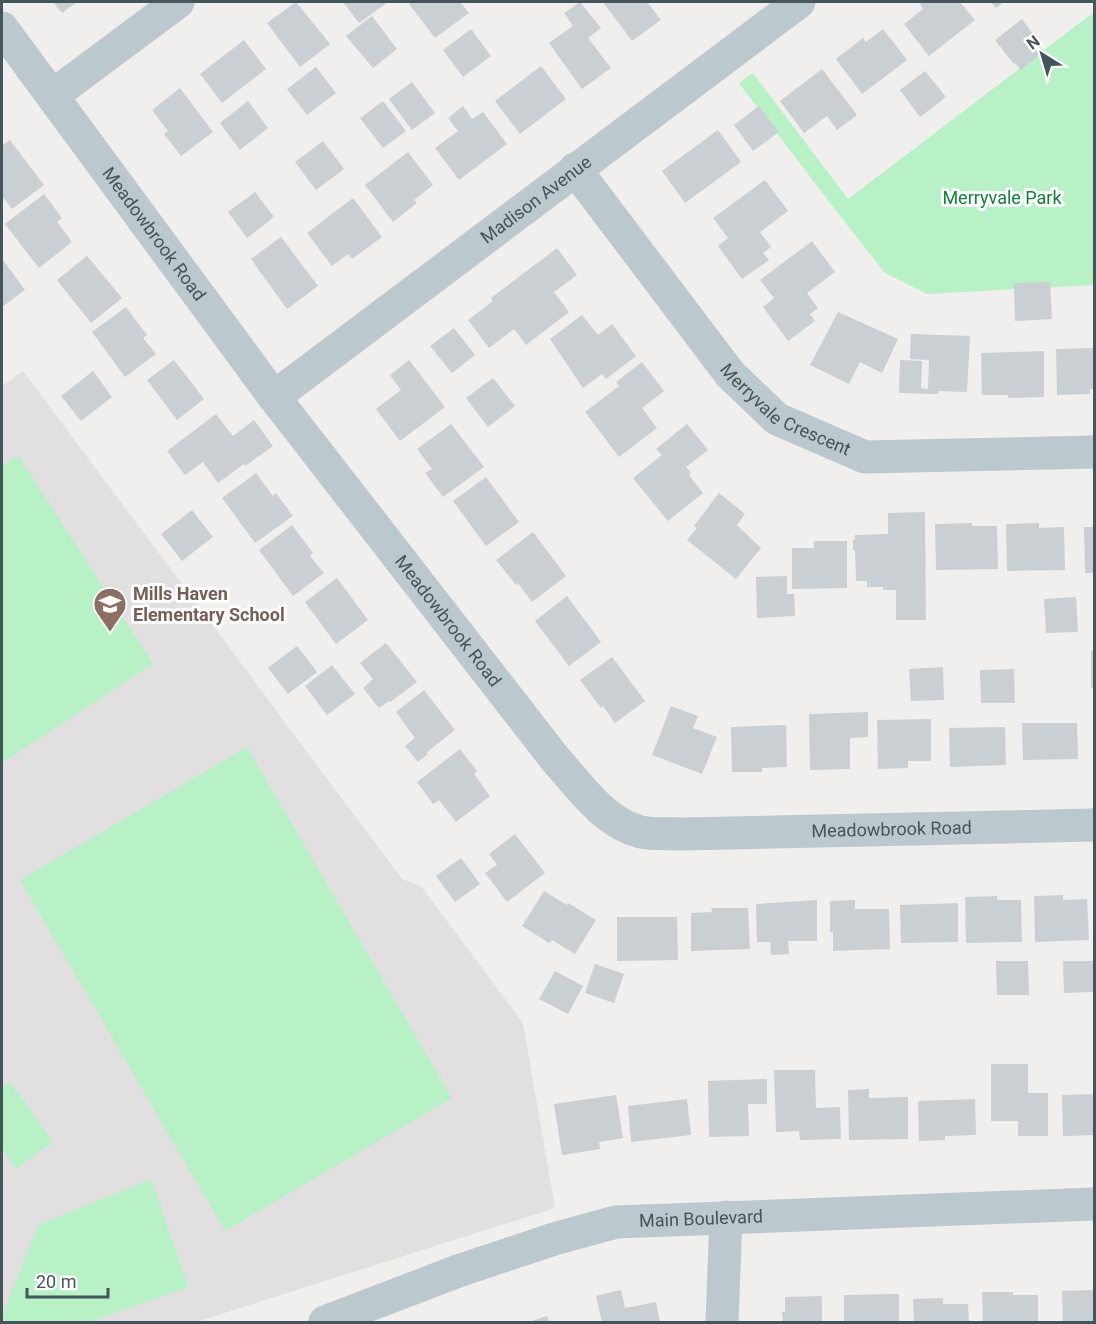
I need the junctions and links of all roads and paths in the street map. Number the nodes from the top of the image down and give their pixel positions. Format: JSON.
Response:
{"nodes":[{"id":1,"x":178,"y":2,"type":"edge"},
{"id":2,"x":799,"y":2,"type":"edge"},
{"id":3,"x":2,"y":28,"type":"edge"},
{"id":4,"x":52,"y":96,"type":"junction"},
{"id":5,"x":575,"y":169,"type":"junction"},
{"id":6,"x":274,"y":397,"type":"junction"},
{"id":7,"x":1095,"y":452,"type":"edge"},
{"id":8,"x":1095,"y":825,"type":"edge"},
{"id":9,"x":1095,"y":1204,"type":"edge"},
{"id":10,"x":726,"y":1216,"type":"junction"},
{"id":11,"x":325,"y":1323,"type":"edge"},
{"id":12,"x":722,"y":1323,"type":"edge"}],
"edges":[{"from":1,"to":4,"type":"street"},
{"from":2,"to":5,"type":"street","name":"Madison Avenue"},
{"from":3,"to":4,"type":"street","name":"Meadowbrook Road"},
{"from":4,"to":6,"type":"street","name":"Meadowbrook Road"},
{"from":5,"to":6,"type":"street","name":"Madison Avenue"},
{"from":5,"to":7,"type":"street","name":"Merryvale Crescent"},
{"from":6,"to":8,"type":"street","name":"Meadowbrook Road"},
{"from":9,"to":10,"type":"street","name":"Main Boulevard"},
{"from":10,"to":11,"type":"street","name":"Main Boulevard"},
{"from":10,"to":12,"type":"street"}]}
